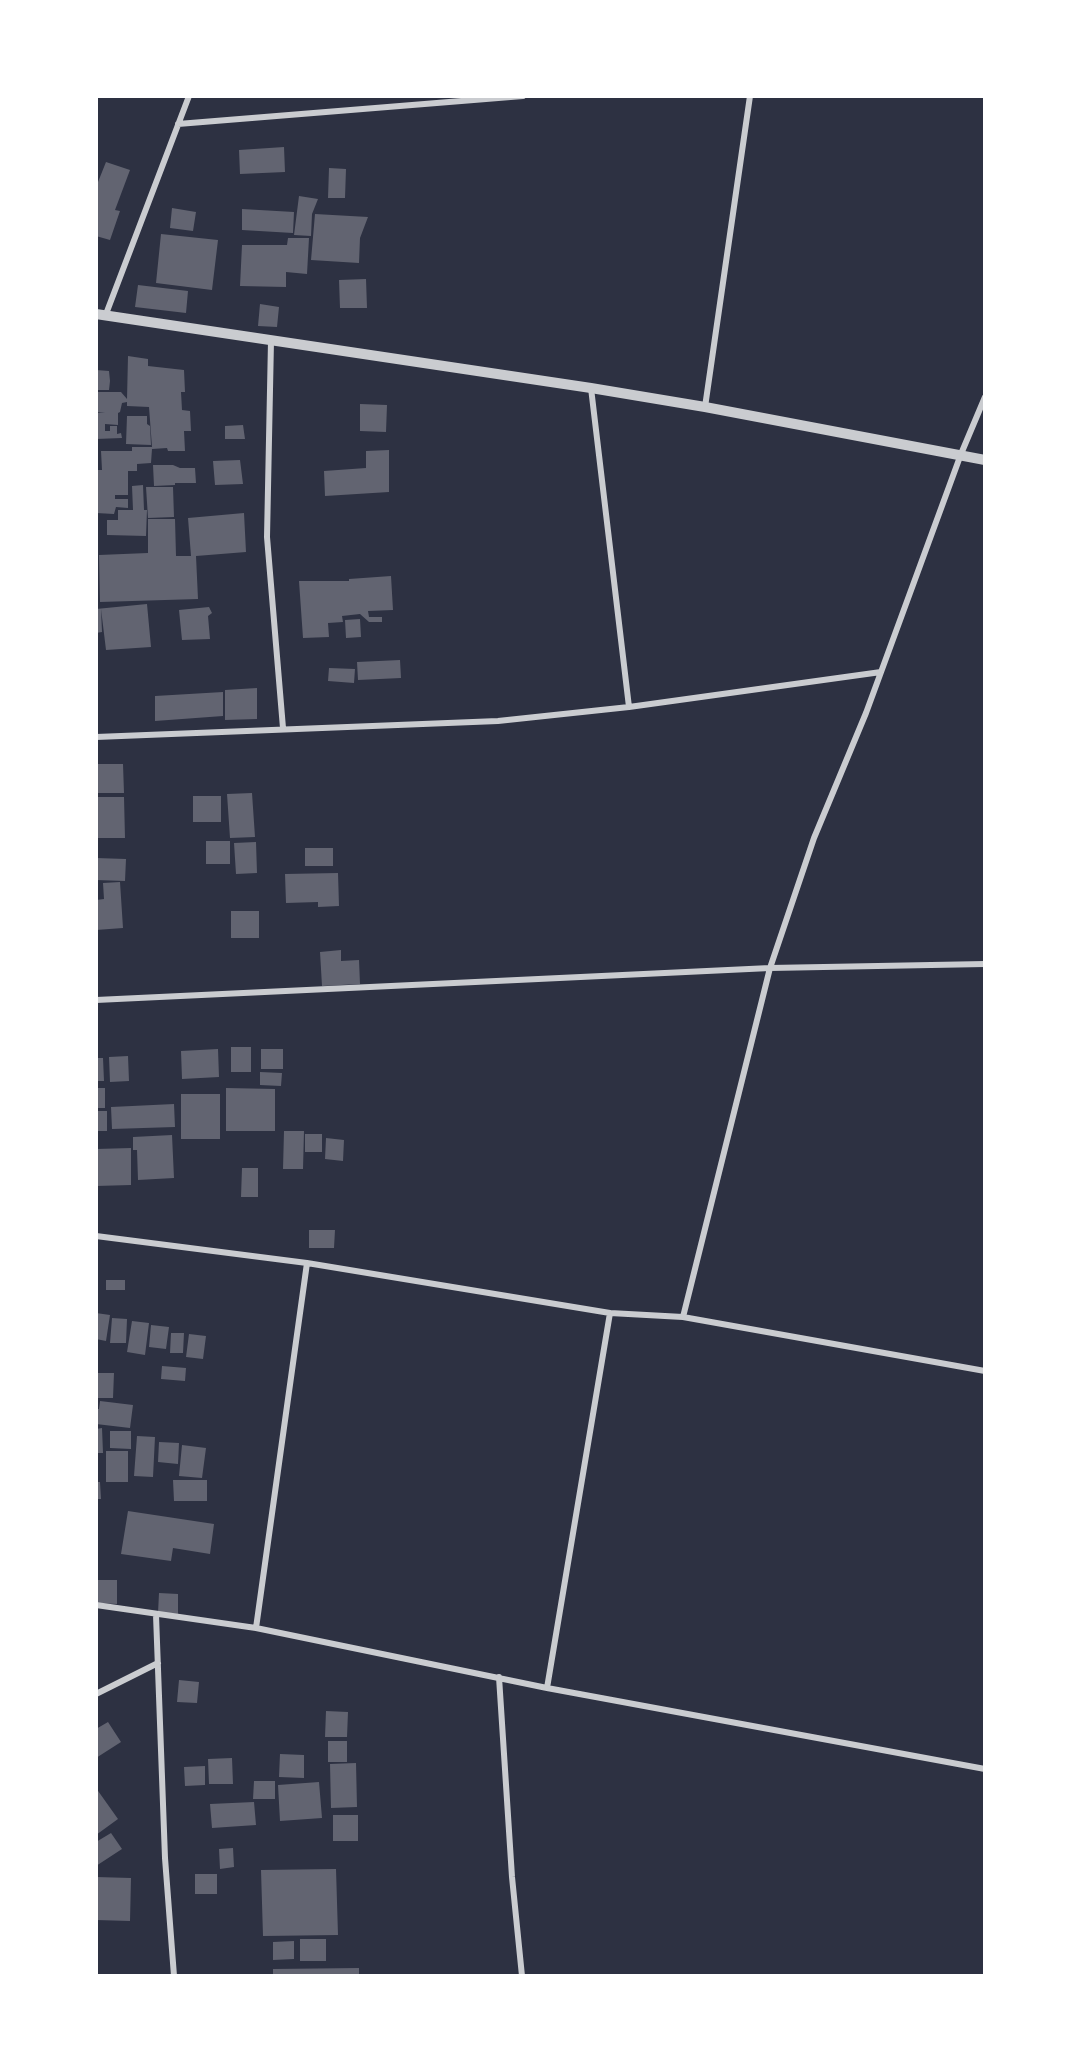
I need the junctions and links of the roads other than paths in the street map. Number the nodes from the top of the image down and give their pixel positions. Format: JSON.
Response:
{"nodes":[{"id":1,"x":189,"y":96,"type":"edge"},
{"id":2,"x":524,"y":96,"type":"edge"},
{"id":3,"x":750,"y":96,"type":"edge"},
{"id":4,"x":178,"y":124,"type":"junction"},
{"id":5,"x":101,"y":314,"type":"edge"},
{"id":6,"x":271,"y":341,"type":"junction"},
{"id":7,"x":591,"y":388,"type":"junction"},
{"id":8,"x":985,"y":398,"type":"edge"},
{"id":9,"x":705,"y":407,"type":"junction"},
{"id":10,"x":962,"y":454,"type":"junction"},
{"id":11,"x":985,"y":460,"type":"edge"},
{"id":12,"x":881,"y":672,"type":"junction"},
{"id":13,"x":629,"y":707,"type":"junction"},
{"id":14,"x":283,"y":728,"type":"junction"},
{"id":15,"x":96,"y":737,"type":"edge"},
{"id":16,"x":985,"y":964,"type":"edge"},
{"id":17,"x":770,"y":968,"type":"junction"},
{"id":18,"x":96,"y":1000,"type":"edge"},
{"id":19,"x":96,"y":1236,"type":"edge"},
{"id":20,"x":307,"y":1263,"type":"junction"},
{"id":21,"x":610,"y":1313,"type":"junction"},
{"id":22,"x":683,"y":1317,"type":"junction"},
{"id":23,"x":985,"y":1371,"type":"edge"},
{"id":24,"x":96,"y":1605,"type":"edge"},
{"id":25,"x":156,"y":1615,"type":"junction"},
{"id":26,"x":256,"y":1628,"type":"junction"},
{"id":27,"x":158,"y":1663,"type":"junction"},
{"id":28,"x":499,"y":1677,"type":"junction"},
{"id":29,"x":547,"y":1688,"type":"junction"},
{"id":30,"x":96,"y":1694,"type":"edge"},
{"id":31,"x":985,"y":1769,"type":"edge"},
{"id":32,"x":174,"y":1976,"type":"edge"},
{"id":33,"x":522,"y":1976,"type":"edge"}],
"edges":[{"from":1,"to":4,"type":"street"},
{"from":2,"to":4,"type":"street"},
{"from":3,"to":9,"type":"street"},
{"from":4,"to":5,"type":"street"},
{"from":5,"to":6,"type":"street"},
{"from":6,"to":7,"type":"street"},
{"from":6,"to":14,"type":"street"},
{"from":7,"to":9,"type":"street"},
{"from":7,"to":13,"type":"street"},
{"from":8,"to":10,"type":"street"},
{"from":9,"to":10,"type":"street"},
{"from":10,"to":11,"type":"street"},
{"from":10,"to":12,"type":"street"},
{"from":12,"to":13,"type":"street"},
{"from":12,"to":17,"type":"street"},
{"from":13,"to":14,"type":"street"},
{"from":14,"to":15,"type":"street"},
{"from":16,"to":17,"type":"street"},
{"from":17,"to":18,"type":"street"},
{"from":17,"to":22,"type":"street"},
{"from":19,"to":20,"type":"street"},
{"from":20,"to":21,"type":"street"},
{"from":20,"to":26,"type":"street"},
{"from":21,"to":22,"type":"street"},
{"from":21,"to":29,"type":"street"},
{"from":22,"to":23,"type":"street"},
{"from":24,"to":25,"type":"street"},
{"from":25,"to":26,"type":"street"},
{"from":25,"to":27,"type":"street"},
{"from":26,"to":28,"type":"street"},
{"from":27,"to":30,"type":"street"},
{"from":27,"to":32,"type":"street"},
{"from":28,"to":29,"type":"street"},
{"from":28,"to":33,"type":"street"},
{"from":29,"to":31,"type":"street"}]}
